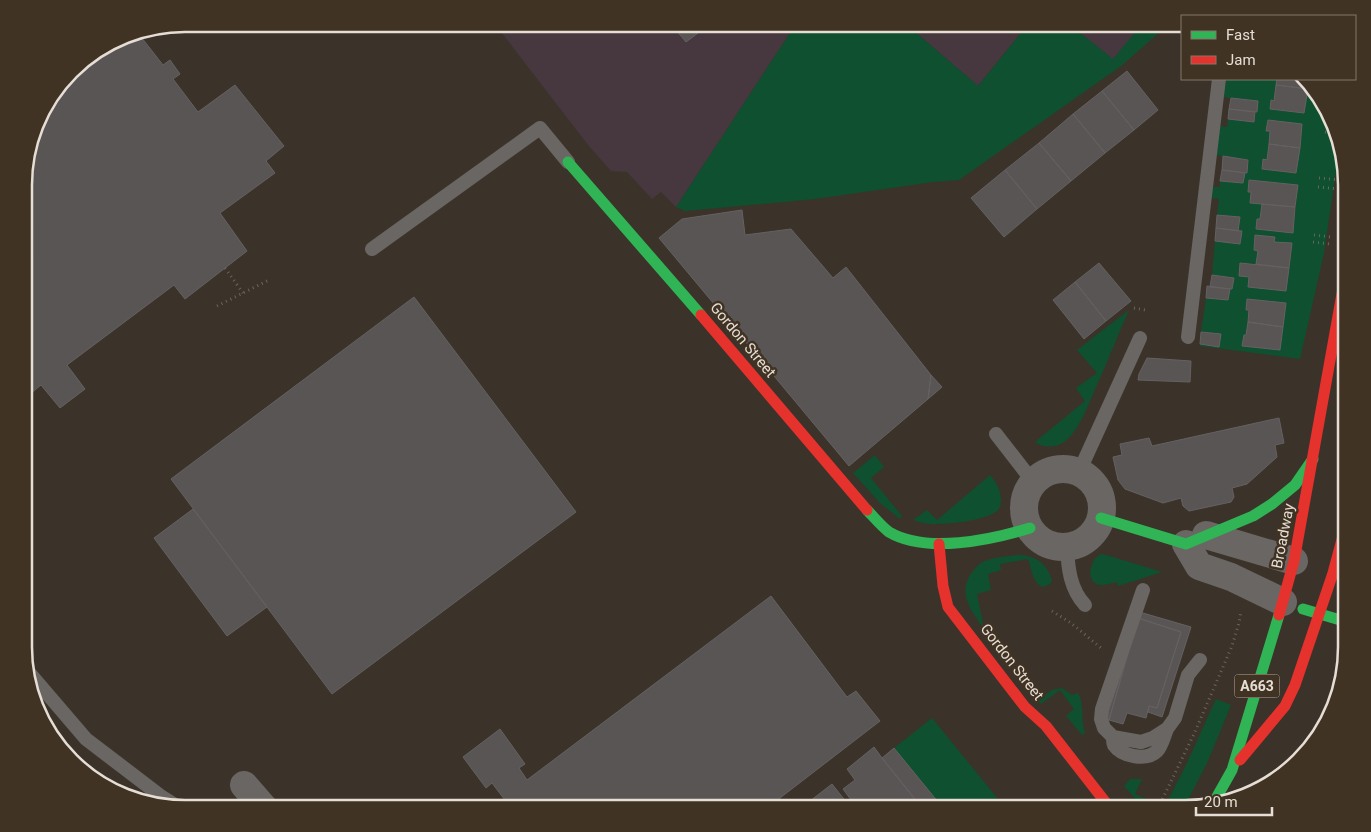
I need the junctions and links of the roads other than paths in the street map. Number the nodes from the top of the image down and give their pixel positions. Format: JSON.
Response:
{"nodes":[{"id":1,"x":1219,"y":80,"type":"edge"},
{"id":2,"x":568,"y":162,"type":"joint"},
{"id":3,"x":372,"y":249,"type":"dead end"},
{"id":4,"x":1338,"y":317,"type":"edge"},
{"id":5,"x":1188,"y":337,"type":"dead end"},
{"id":6,"x":1140,"y":338,"type":"dead end"},
{"id":7,"x":996,"y":434,"type":"dead end"},
{"id":8,"x":1313,"y":459,"type":"junction"},
{"id":9,"x":1079,"y":472,"type":"junction"},
{"id":10,"x":1034,"y":483,"type":"junction"},
{"id":11,"x":1101,"y":518,"type":"junction"},
{"id":12,"x":1030,"y":528,"type":"junction"},
{"id":13,"x":1196,"y":539,"type":"junction"},
{"id":14,"x":939,"y":544,"type":"junction"},
{"id":15,"x":1067,"y":547,"type":"junction"},
{"id":16,"x":1338,"y":548,"type":"edge"},
{"id":17,"x":1298,"y":563,"type":"junction"},
{"id":18,"x":1330,"y":572,"type":"junction"},
{"id":19,"x":1338,"y":574,"type":"edge"},
{"id":20,"x":1142,"y":590,"type":"dead end"},
{"id":21,"x":1283,"y":602,"type":"junction"},
{"id":22,"x":1084,"y":605,"type":"dead end"},
{"id":23,"x":1320,"y":614,"type":"junction"},
{"id":24,"x":1338,"y":619,"type":"edge"},
{"id":25,"x":1200,"y":660,"type":"dead end"},
{"id":26,"x":37,"y":682,"type":"edge"},
{"id":27,"x":1232,"y":770,"type":"junction"},
{"id":28,"x":244,"y":785,"type":"dead end"},
{"id":29,"x":154,"y":796,"type":"edge"},
{"id":30,"x":1217,"y":796,"type":"edge"},
{"id":31,"x":1101,"y":799,"type":"edge"},
{"id":32,"x":257,"y":800,"type":"edge"}],
"edges":[{"from":1,"to":5,"type":"lane"},
{"from":2,"to":3,"type":"lane","name":"Gordon Street"},
{"from":2,"to":14,"type":"main road","name":"Gordon Street"},
{"from":4,"to":8,"type":"main road","name":"Broadway","number":"A663"},
{"from":6,"to":9,"type":"lane"},
{"from":7,"to":10,"type":"lane"},
{"from":8,"to":13,"type":"main road"},
{"from":8,"to":17,"type":"main road","name":"Broadway","number":"A663"},
{"from":9,"to":10,"type":"street"},
{"from":9,"to":11,"type":"street"},
{"from":10,"to":12,"type":"street"},
{"from":11,"to":13,"type":"main road"},
{"from":11,"to":15,"type":"street"},
{"from":12,"to":14,"type":"main road","name":"Gordon Street"},
{"from":12,"to":15,"type":"street"},
{"from":13,"to":17,"type":"street"},
{"from":13,"to":21,"type":"street"},
{"from":14,"to":31,"type":"main road","name":"Gordon Street"},
{"from":15,"to":22,"type":"lane"},
{"from":16,"to":18,"type":"main road"},
{"from":17,"to":21,"type":"main road","name":"Broadway","number":"A663"},
{"from":18,"to":19,"type":"main road"},
{"from":18,"to":23,"type":"main road"},
{"from":20,"to":25,"type":"lane"},
{"from":21,"to":23,"type":"main road"},
{"from":21,"to":27,"type":"main road","name":"Broadway","number":"A663"},
{"from":23,"to":24,"type":"main road"},
{"from":23,"to":27,"type":"main road"},
{"from":26,"to":29,"type":"lane"},
{"from":27,"to":30,"type":"main road","name":"Broadway","number":"A663"},
{"from":28,"to":32,"type":"street"}]}
